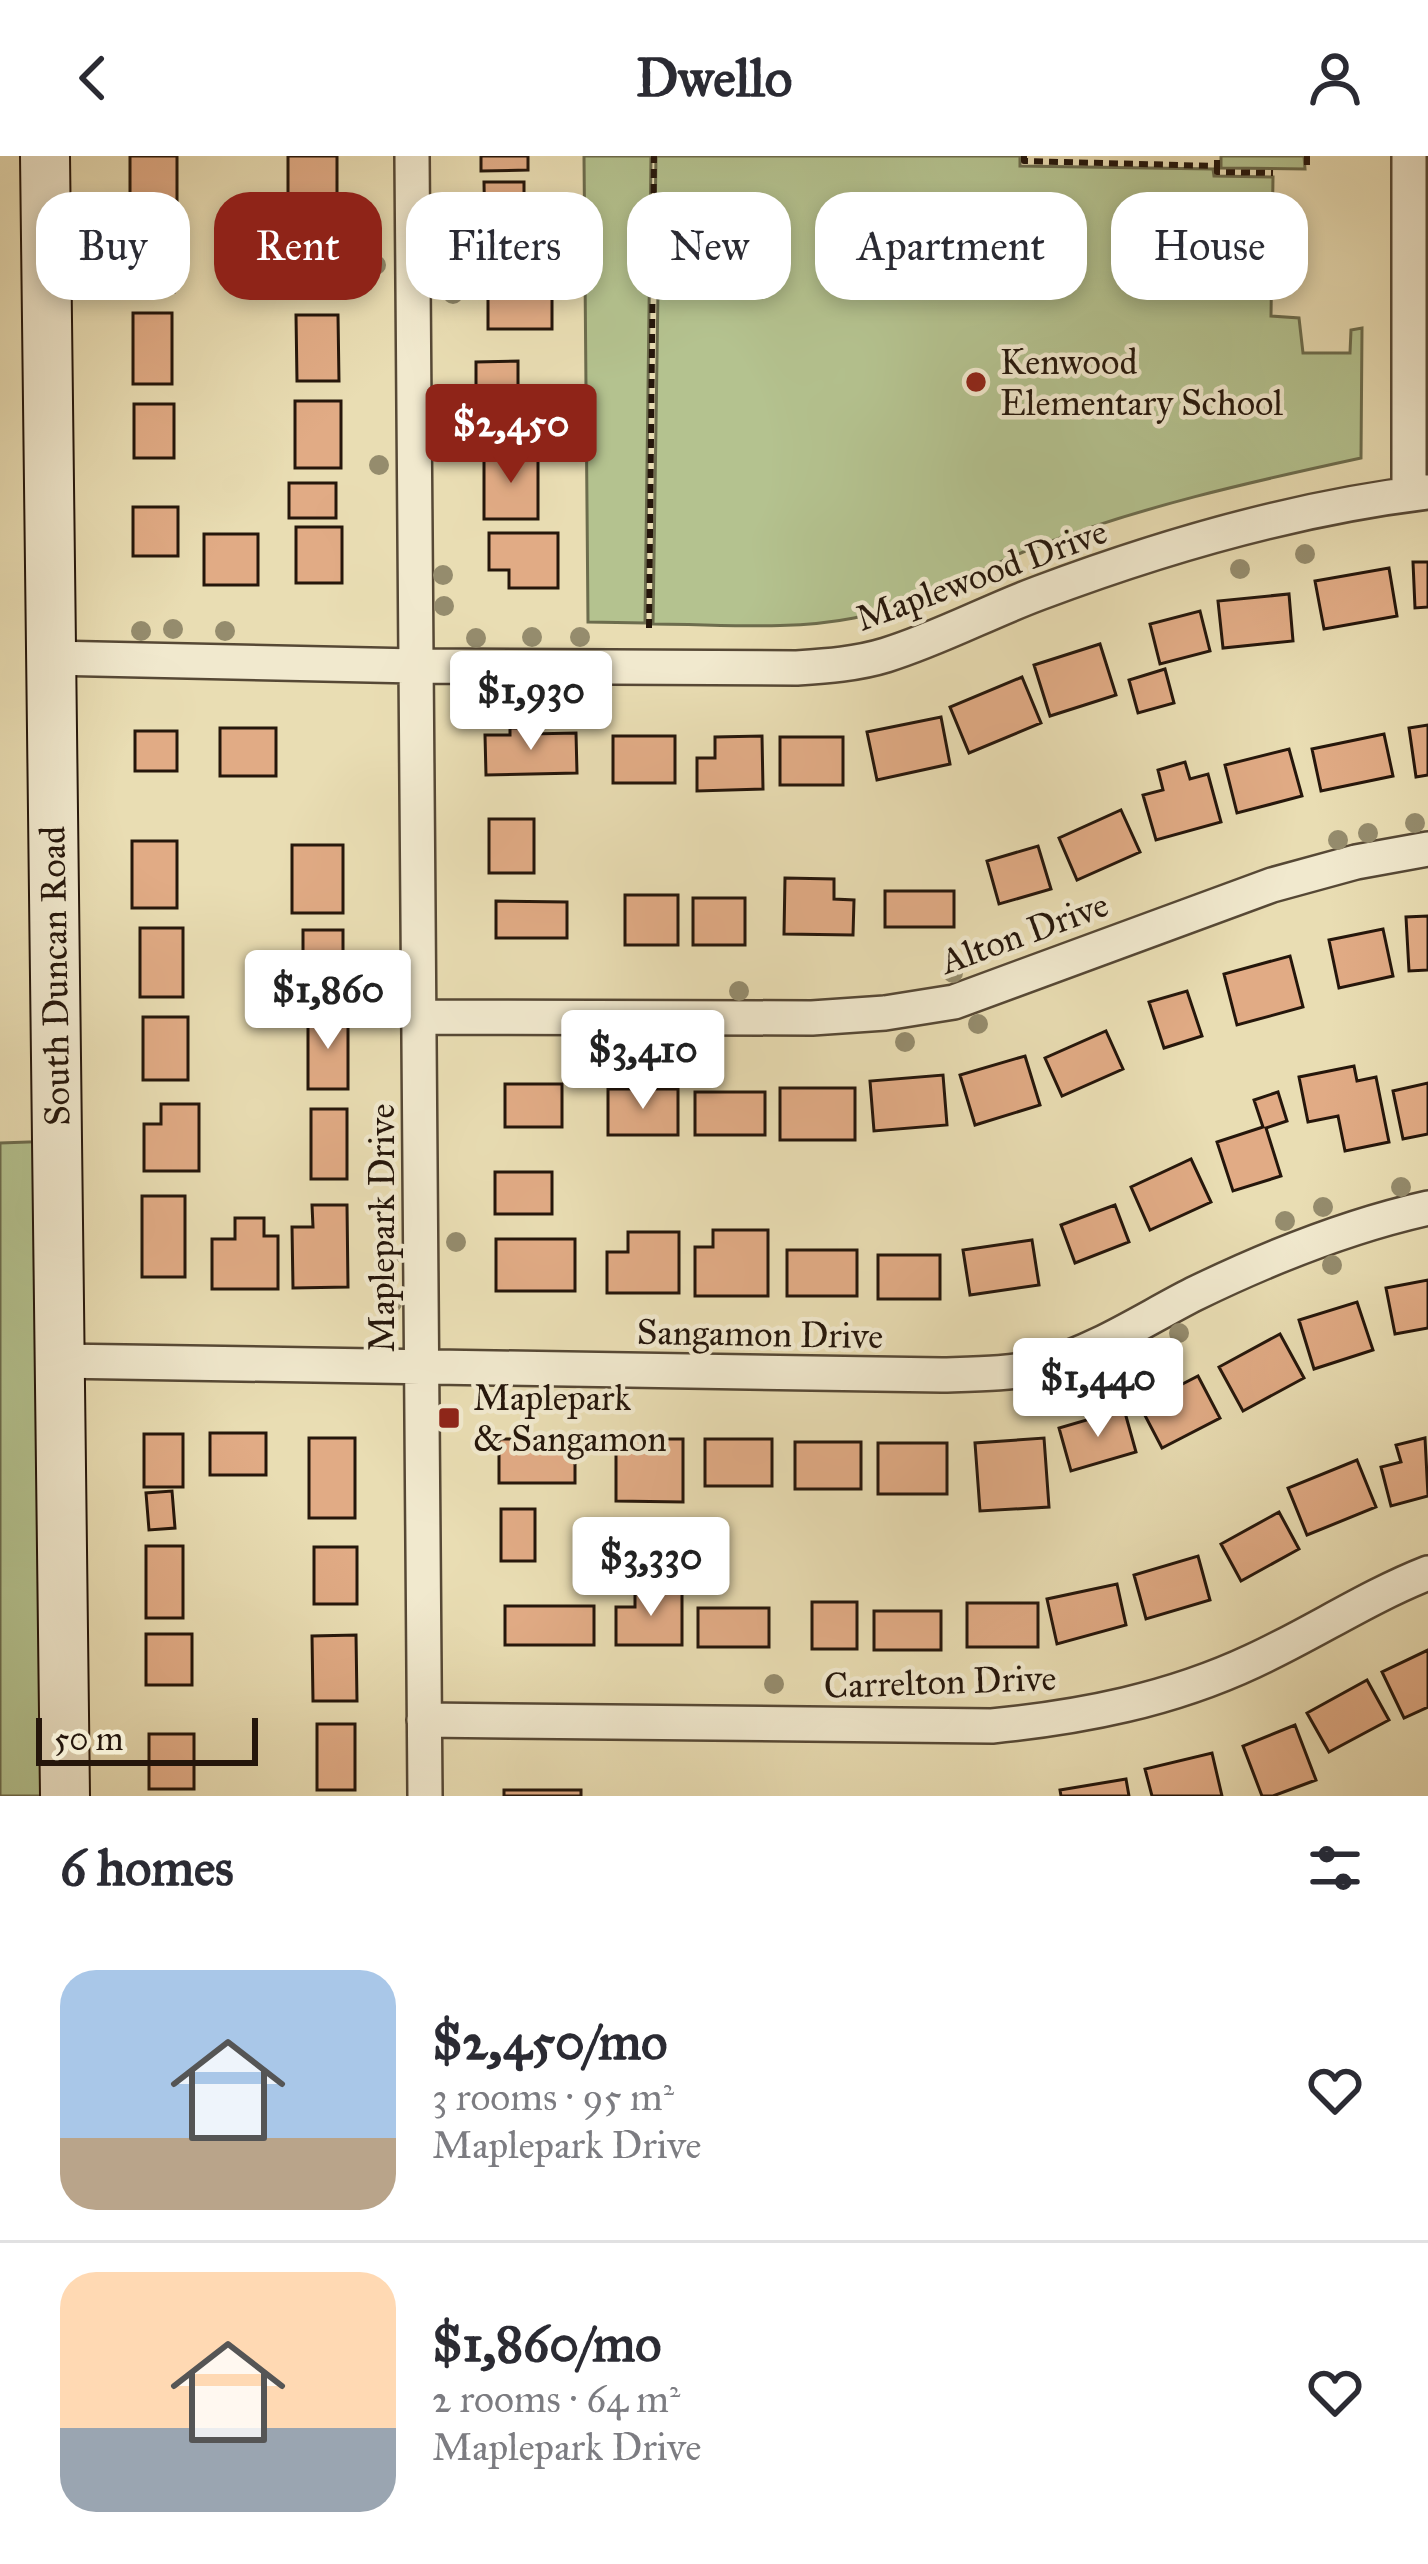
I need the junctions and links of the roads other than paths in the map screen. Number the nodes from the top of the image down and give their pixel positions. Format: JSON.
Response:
{"nodes":[{"id":1,"x":45,"y":156,"type":"edge"},
{"id":2,"x":412,"y":156,"type":"edge"},
{"id":3,"x":1409,"y":156,"type":"edge"},
{"id":4,"x":1419,"y":493,"type":"edge"},
{"id":5,"x":50,"y":658,"type":"junction"},
{"id":6,"x":416,"y":666,"type":"junction"},
{"id":7,"x":1428,"y":849,"type":"edge"},
{"id":8,"x":419,"y":1017,"type":"junction"},
{"id":9,"x":1428,"y":1208,"type":"edge"},
{"id":10,"x":58,"y":1361,"type":"junction"},
{"id":11,"x":422,"y":1368,"type":"junction"},
{"id":12,"x":1428,"y":1573,"type":"edge"},
{"id":13,"x":424,"y":1720,"type":"junction"},
{"id":14,"x":65,"y":1796,"type":"edge"},
{"id":15,"x":425,"y":1796,"type":"edge"}],
"edges":[{"from":1,"to":5,"type":"main road","name":"South Duncan Road"},
{"from":2,"to":6,"type":"street","name":"Maplepark Drive"},
{"from":3,"to":4,"type":"street"},
{"from":4,"to":6,"type":"street","name":"Maplewood Drive"},
{"from":5,"to":6,"type":"street","name":"Maplewood Drive"},
{"from":5,"to":10,"type":"main road","name":"South Duncan Road"},
{"from":6,"to":8,"type":"street","name":"Maplepark Drive"},
{"from":7,"to":8,"type":"street","name":"Alton Drive"},
{"from":8,"to":11,"type":"street","name":"Maplepark Drive"},
{"from":9,"to":11,"type":"street","name":"Sangamon Drive"},
{"from":10,"to":11,"type":"street","name":"Sangamon Drive"},
{"from":10,"to":14,"type":"main road","name":"South Duncan Road"},
{"from":11,"to":13,"type":"street","name":"Maplepark Drive"},
{"from":12,"to":13,"type":"street","name":"Carrelton Drive"},
{"from":13,"to":15,"type":"street","name":"Maplepark Drive"}]}
